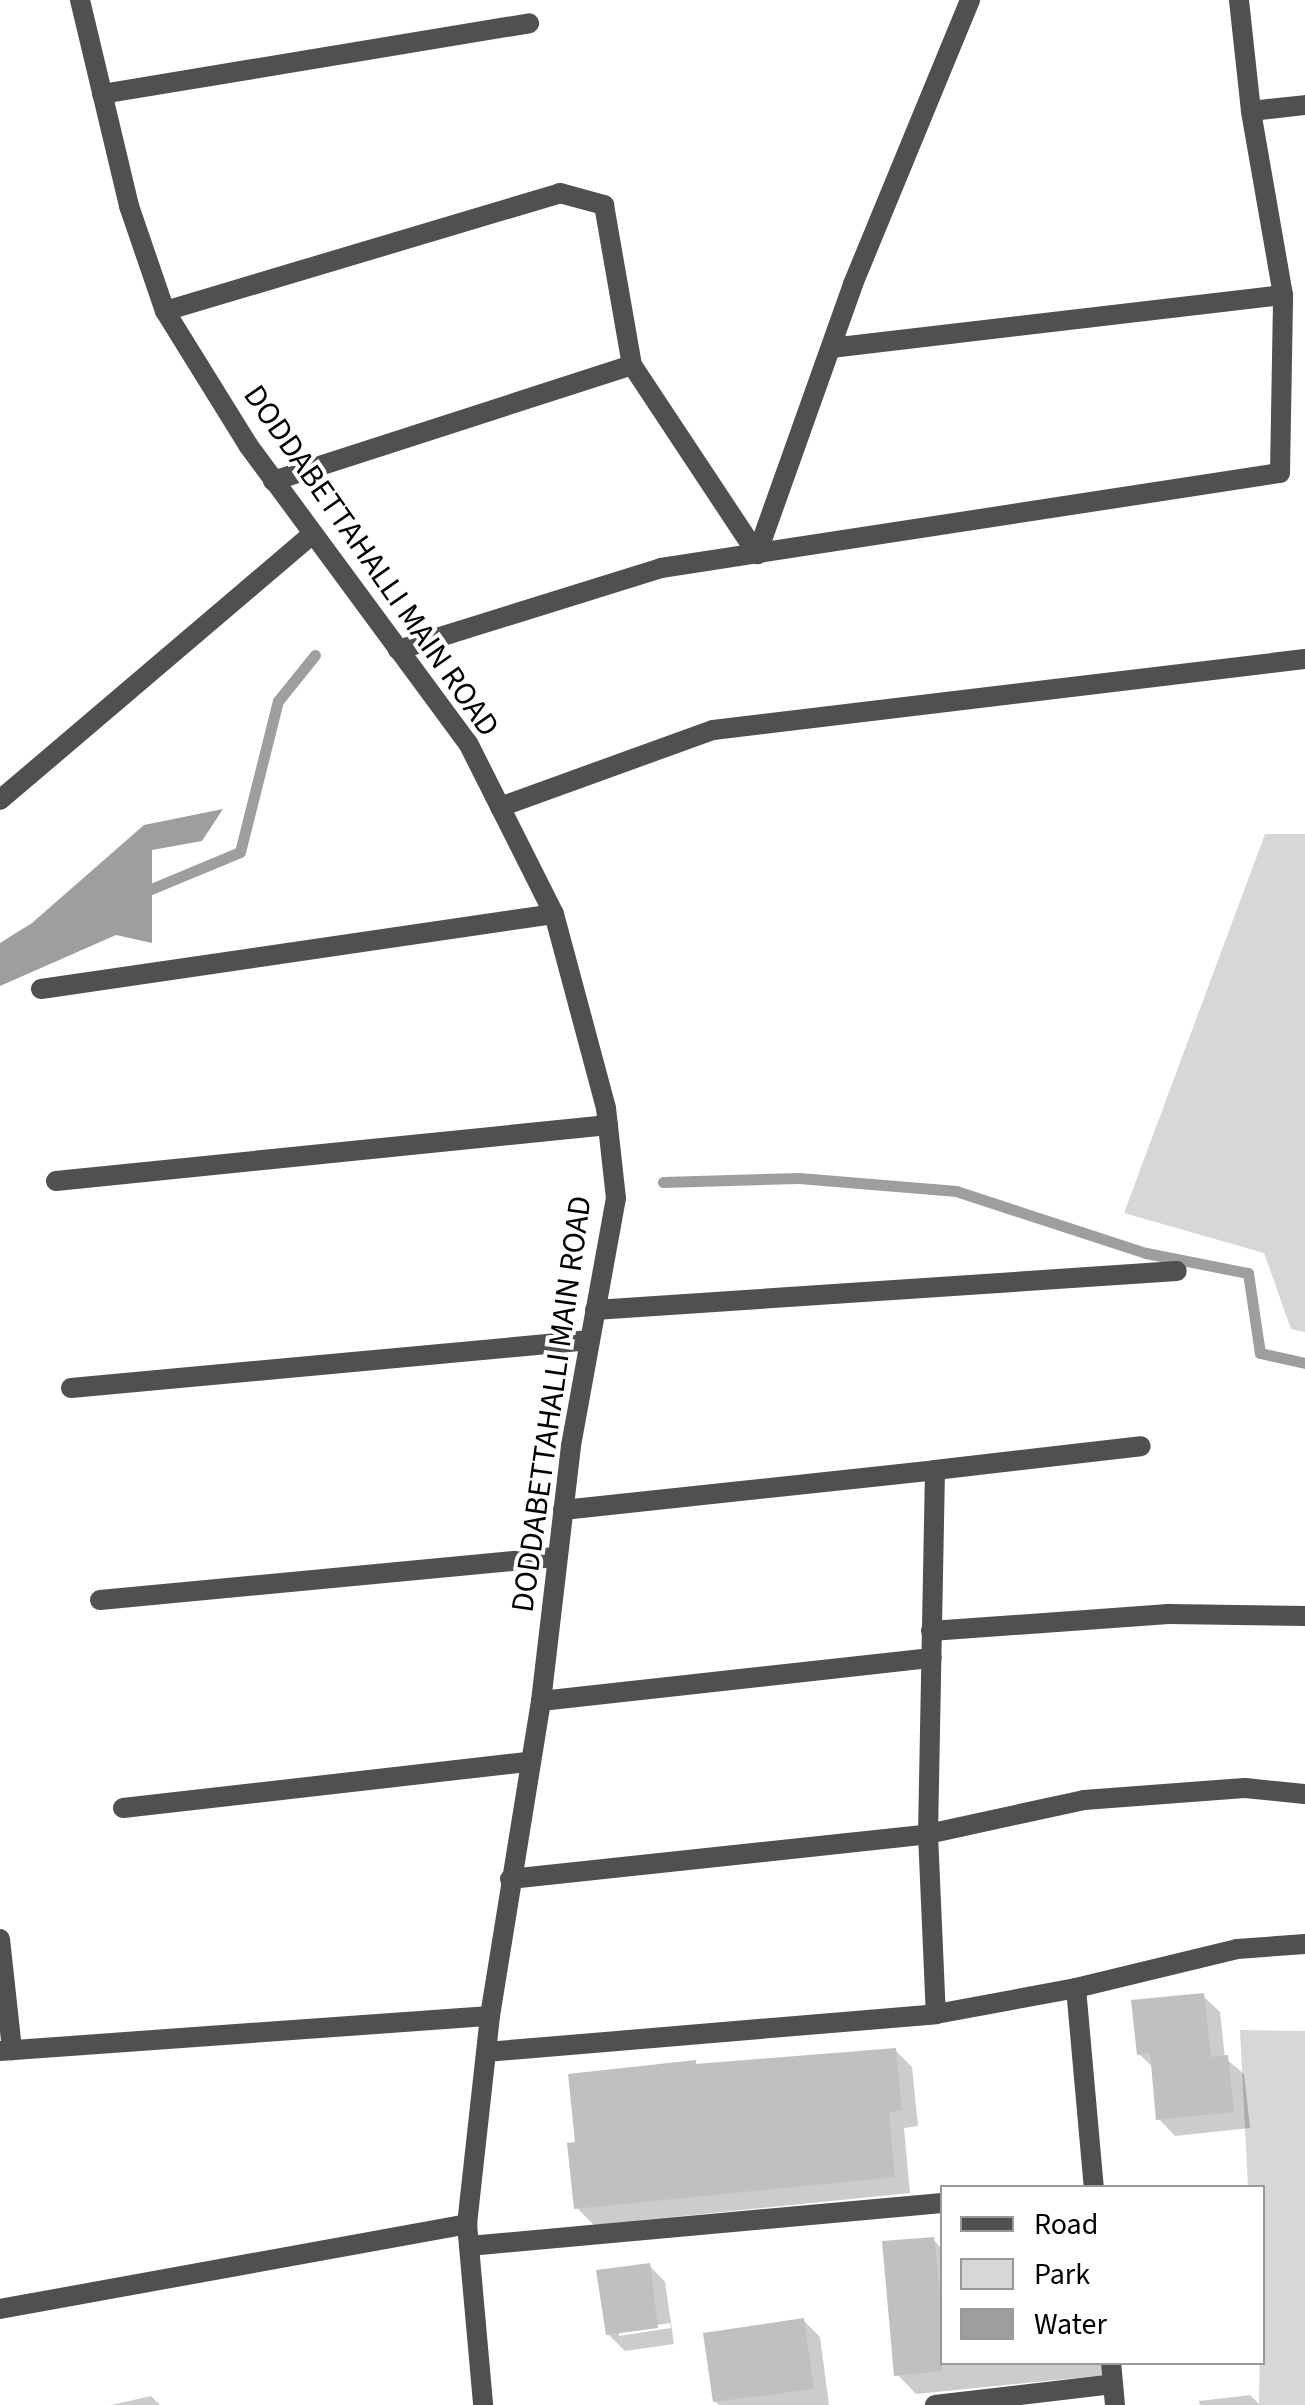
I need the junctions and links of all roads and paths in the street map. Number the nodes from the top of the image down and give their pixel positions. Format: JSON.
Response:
{"nodes":[{"id":1,"x":80,"y":0,"type":"edge"},
{"id":2,"x":970,"y":0,"type":"edge"},
{"id":3,"x":1238,"y":0,"type":"edge"},
{"id":4,"x":529,"y":23,"type":"dead end"},
{"id":5,"x":102,"y":94,"type":"junction"},
{"id":6,"x":1305,"y":105,"type":"edge"},
{"id":7,"x":1252,"y":111,"type":"junction"},
{"id":8,"x":1283,"y":295,"type":"junction"},
{"id":9,"x":165,"y":311,"type":"junction"},
{"id":10,"x":831,"y":348,"type":"junction"},
{"id":11,"x":632,"y":365,"type":"junction"},
{"id":12,"x":273,"y":481,"type":"junction"},
{"id":13,"x":311,"y":534,"type":"junction"},
{"id":14,"x":757,"y":554,"type":"junction"},
{"id":15,"x":398,"y":650,"type":"junction"},
{"id":16,"x":1305,"y":659,"type":"edge"},
{"id":17,"x":0,"y":800,"type":"edge"},
{"id":18,"x":500,"y":807,"type":"junction"},
{"id":19,"x":554,"y":914,"type":"junction"},
{"id":20,"x":40,"y":989,"type":"dead end"},
{"id":21,"x":608,"y":1125,"type":"junction"},
{"id":22,"x":56,"y":1182,"type":"dead end"},
{"id":23,"x":1177,"y":1271,"type":"dead end"},
{"id":24,"x":596,"y":1310,"type":"junction"},
{"id":25,"x":590,"y":1340,"type":"junction"},
{"id":26,"x":71,"y":1388,"type":"dead end"},
{"id":27,"x":1141,"y":1446,"type":"dead end"},
{"id":28,"x":935,"y":1470,"type":"junction"},
{"id":29,"x":563,"y":1510,"type":"junction"},
{"id":30,"x":558,"y":1557,"type":"junction"},
{"id":31,"x":100,"y":1600,"type":"dead end"},
{"id":32,"x":1305,"y":1616,"type":"edge"},
{"id":33,"x":931,"y":1631,"type":"junction"},
{"id":34,"x":932,"y":1658,"type":"junction"},
{"id":35,"x":540,"y":1700,"type":"junction"},
{"id":36,"x":529,"y":1762,"type":"junction"},
{"id":37,"x":1305,"y":1794,"type":"edge"},
{"id":38,"x":123,"y":1808,"type":"dead end"},
{"id":39,"x":928,"y":1834,"type":"junction"},
{"id":40,"x":510,"y":1879,"type":"junction"},
{"id":41,"x":0,"y":1939,"type":"edge"},
{"id":42,"x":1305,"y":1944,"type":"edge"},
{"id":43,"x":1076,"y":1988,"type":"junction"},
{"id":44,"x":936,"y":2014,"type":"junction"},
{"id":45,"x":490,"y":2016,"type":"junction"},
{"id":46,"x":6,"y":2050,"type":"edge"},
{"id":47,"x":486,"y":2052,"type":"junction"},
{"id":48,"x":1094,"y":2185,"type":"edge"},
{"id":49,"x":940,"y":2203,"type":"edge"},
{"id":50,"x":467,"y":2224,"type":"junction"},
{"id":51,"x":469,"y":2246,"type":"junction"},
{"id":52,"x":0,"y":2309,"type":"edge"},
{"id":53,"x":1113,"y":2384,"type":"edge"},
{"id":54,"x":483,"y":2405,"type":"edge"},
{"id":55,"x":935,"y":2405,"type":"edge"}],
"edges":[{"from":1,"to":5,"type":"street","name":"DODDABETTAHALLI MAIN ROAD"},
{"from":2,"to":10,"type":"street"},
{"from":3,"to":7,"type":"street"},
{"from":4,"to":5,"type":"street"},
{"from":5,"to":9,"type":"street","name":"DODDABETTAHALLI MAIN ROAD"},
{"from":6,"to":7,"type":"street"},
{"from":7,"to":8,"type":"street"},
{"from":8,"to":10,"type":"street"},
{"from":8,"to":14,"type":"street"},
{"from":9,"to":11,"type":"street"},
{"from":9,"to":12,"type":"street","name":"DODDABETTAHALLI MAIN ROAD"},
{"from":10,"to":14,"type":"street"},
{"from":11,"to":12,"type":"street"},
{"from":11,"to":14,"type":"street"},
{"from":12,"to":13,"type":"street","name":"DODDABETTAHALLI MAIN ROAD"},
{"from":13,"to":15,"type":"street","name":"DODDABETTAHALLI MAIN ROAD"},
{"from":13,"to":17,"type":"street"},
{"from":14,"to":15,"type":"street"},
{"from":15,"to":18,"type":"street","name":"DODDABETTAHALLI MAIN ROAD"},
{"from":16,"to":18,"type":"street"},
{"from":18,"to":19,"type":"street","name":"DODDABETTAHALLI MAIN ROAD"},
{"from":19,"to":20,"type":"street"},
{"from":19,"to":21,"type":"street","name":"DODDABETTAHALLI MAIN ROAD"},
{"from":21,"to":22,"type":"street"},
{"from":21,"to":24,"type":"street","name":"DODDABETTAHALLI MAIN ROAD"},
{"from":23,"to":24,"type":"street"},
{"from":24,"to":25,"type":"street","name":"DODDABETTAHALLI MAIN ROAD"},
{"from":25,"to":26,"type":"street"},
{"from":25,"to":29,"type":"street","name":"DODDABETTAHALLI MAIN ROAD"},
{"from":27,"to":28,"type":"street"},
{"from":28,"to":29,"type":"street"},
{"from":28,"to":33,"type":"street"},
{"from":29,"to":30,"type":"street","name":"DODDABETTAHALLI MAIN ROAD"},
{"from":30,"to":31,"type":"street"},
{"from":30,"to":35,"type":"street","name":"DODDABETTAHALLI MAIN ROAD"},
{"from":32,"to":33,"type":"street"},
{"from":33,"to":34,"type":"street"},
{"from":34,"to":35,"type":"street"},
{"from":34,"to":39,"type":"street"},
{"from":35,"to":36,"type":"street","name":"DODDABETTAHALLI MAIN ROAD"},
{"from":36,"to":38,"type":"street"},
{"from":36,"to":40,"type":"street","name":"DODDABETTAHALLI MAIN ROAD"},
{"from":37,"to":39,"type":"street"},
{"from":39,"to":40,"type":"street"},
{"from":39,"to":44,"type":"street"},
{"from":40,"to":45,"type":"street","name":"DODDABETTAHALLI MAIN ROAD"},
{"from":41,"to":46,"type":"street"},
{"from":42,"to":43,"type":"street"},
{"from":43,"to":44,"type":"street"},
{"from":43,"to":48,"type":"street"},
{"from":44,"to":47,"type":"street"},
{"from":45,"to":46,"type":"street"},
{"from":45,"to":47,"type":"street","name":"DODDABETTAHALLI MAIN ROAD"},
{"from":47,"to":50,"type":"street","name":"DODDABETTAHALLI MAIN ROAD"},
{"from":49,"to":51,"type":"street"},
{"from":50,"to":51,"type":"street","name":"DODDABETTAHALLI MAIN ROAD"},
{"from":50,"to":52,"type":"street"},
{"from":51,"to":54,"type":"street","name":"DODDABETTAHALLI MAIN ROAD"},
{"from":53,"to":55,"type":"street"}]}
